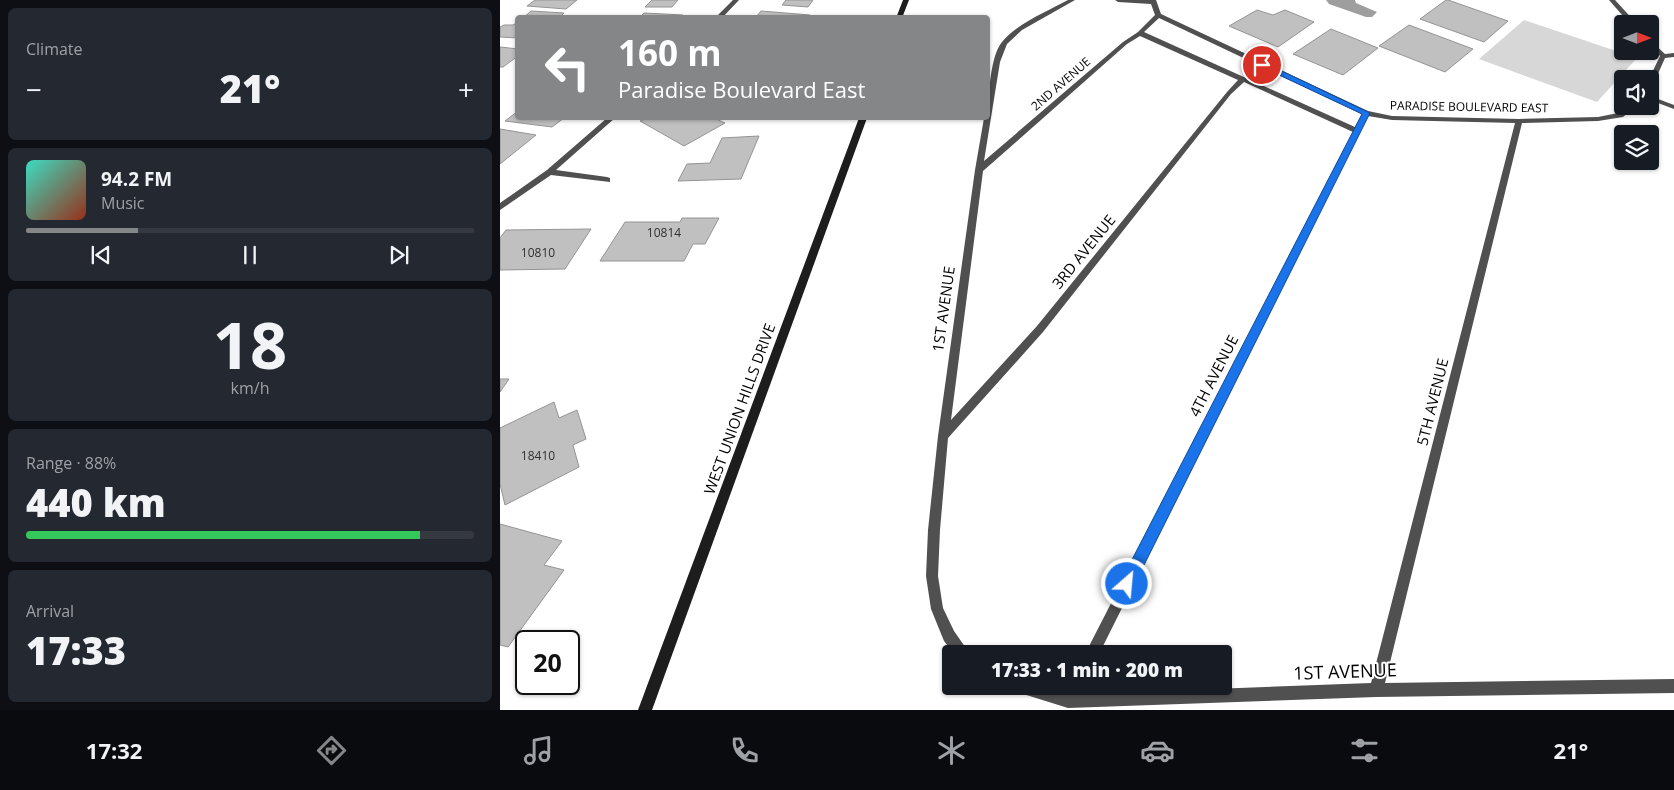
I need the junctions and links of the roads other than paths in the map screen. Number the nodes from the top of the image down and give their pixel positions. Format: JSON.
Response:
{"nodes":[{"id":1,"x":736,"y":0,"type":"edge"},
{"id":2,"x":906,"y":0,"type":"edge"},
{"id":3,"x":1072,"y":0,"type":"edge"},
{"id":4,"x":1118,"y":0,"type":"edge"},
{"id":5,"x":1612,"y":0,"type":"edge"},
{"id":6,"x":1153,"y":1,"type":"edge"},
{"id":7,"x":721,"y":15,"type":"edge"},
{"id":8,"x":900,"y":15,"type":"edge"},
{"id":9,"x":1158,"y":15,"type":"junction"},
{"id":10,"x":1626,"y":15,"type":"edge"},
{"id":11,"x":1140,"y":32,"type":"junction"},
{"id":12,"x":1659,"y":52,"type":"edge"},
{"id":13,"x":1674,"y":55,"type":"edge"},
{"id":14,"x":1663,"y":56,"type":"junction"},
{"id":15,"x":1657,"y":70,"type":"edge"},
{"id":16,"x":1242,"y":80,"type":"junction"},
{"id":17,"x":1659,"y":101,"type":"edge"},
{"id":18,"x":990,"y":107,"type":"edge"},
{"id":19,"x":1674,"y":107,"type":"edge"},
{"id":20,"x":1366,"y":113,"type":"junction"},
{"id":21,"x":1616,"y":115,"type":"edge"},
{"id":22,"x":609,"y":120,"type":"edge"},
{"id":23,"x":862,"y":120,"type":"edge"},
{"id":24,"x":988,"y":120,"type":"edge"},
{"id":25,"x":1519,"y":121,"type":"junction"},
{"id":26,"x":1357,"y":131,"type":"junction"},
{"id":27,"x":979,"y":170,"type":"junction"},
{"id":28,"x":550,"y":172,"type":"junction"},
{"id":29,"x":607,"y":180,"type":"dead end"},
{"id":30,"x":500,"y":207,"type":"edge"},
{"id":31,"x":943,"y":436,"type":"junction"},
{"id":32,"x":956,"y":645,"type":"edge"},
{"id":33,"x":1097,"y":645,"type":"edge"},
{"id":34,"x":1674,"y":686,"type":"edge"},
{"id":35,"x":1376,"y":690,"type":"junction"},
{"id":36,"x":1048,"y":695,"type":"edge"},
{"id":37,"x":1071,"y":695,"type":"edge"},
{"id":38,"x":1068,"y":701,"type":"junction"},
{"id":39,"x":645,"y":710,"type":"edge"}],
"edges":[{"from":1,"to":7,"type":"street"},
{"from":2,"to":8,"type":"main road"},
{"from":3,"to":18,"type":"street","name":"1ST AVENUE"},
{"from":4,"to":6,"type":"street"},
{"from":5,"to":10,"type":"street"},
{"from":6,"to":9,"type":"street"},
{"from":9,"to":11,"type":"street","name":"2ND AVENUE"},
{"from":9,"to":20,"type":"street","name":"PARADISE BOULEVARD EAST"},
{"from":11,"to":16,"type":"street"},
{"from":11,"to":27,"type":"street","name":"2ND AVENUE"},
{"from":12,"to":14,"type":"street"},
{"from":13,"to":14,"type":"street"},
{"from":14,"to":15,"type":"street"},
{"from":16,"to":26,"type":"street"},
{"from":16,"to":31,"type":"street","name":"3RD AVENUE"},
{"from":17,"to":19,"type":"street"},
{"from":20,"to":25,"type":"street","name":"PARADISE BOULEVARD EAST"},
{"from":20,"to":26,"type":"street","name":"4TH AVENUE"},
{"from":21,"to":25,"type":"street","name":"PARADISE BOULEVARD EAST"},
{"from":22,"to":28,"type":"street"},
{"from":23,"to":39,"type":"main road","name":"WEST UNION HILLS DRIVE"},
{"from":24,"to":27,"type":"street","name":"1ST AVENUE"},
{"from":25,"to":35,"type":"street","name":"5TH AVENUE"},
{"from":26,"to":33,"type":"street","name":"4TH AVENUE"},
{"from":27,"to":31,"type":"street","name":"1ST AVENUE"},
{"from":28,"to":29,"type":"street"},
{"from":28,"to":30,"type":"street"},
{"from":31,"to":32,"type":"street","name":"1ST AVENUE"},
{"from":34,"to":35,"type":"street","name":"1ST AVENUE"},
{"from":35,"to":38,"type":"street","name":"1ST AVENUE"},
{"from":36,"to":38,"type":"street","name":"1ST AVENUE"},
{"from":37,"to":38,"type":"street"}]}
